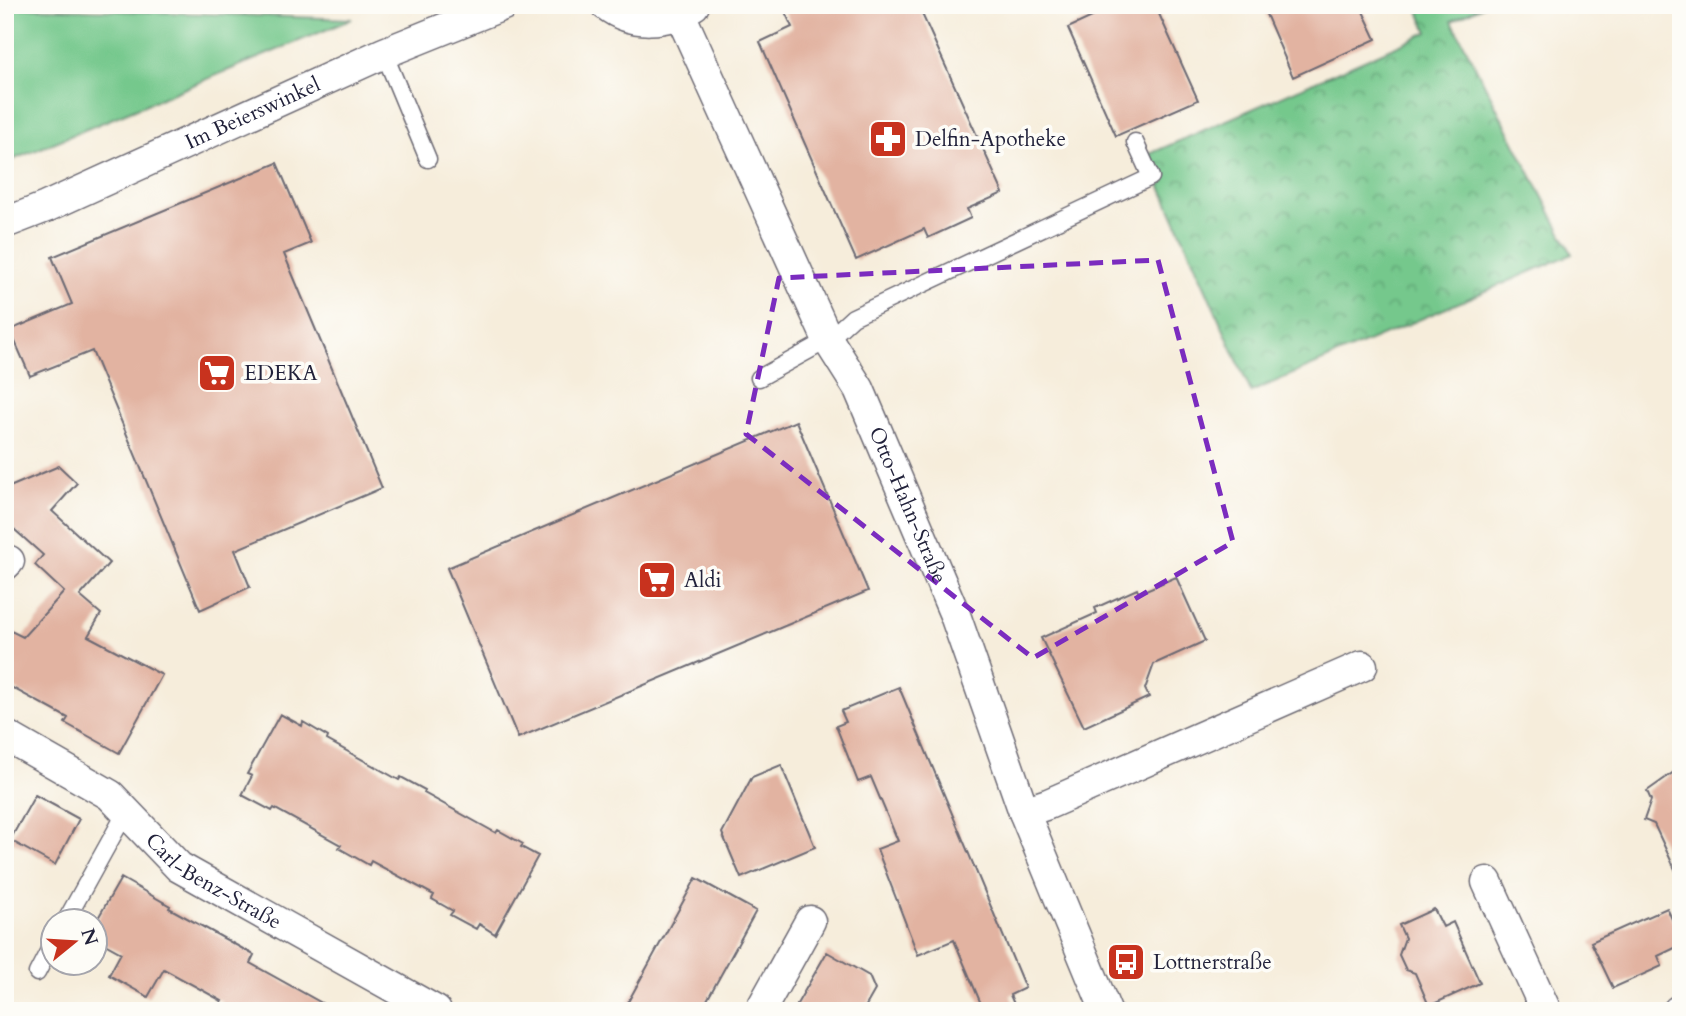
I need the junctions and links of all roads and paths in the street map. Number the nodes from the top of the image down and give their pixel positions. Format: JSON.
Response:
{"nodes":[{"id":1,"x":503,"y":5,"type":"edge"},
{"id":2,"x":606,"y":5,"type":"edge"},
{"id":3,"x":687,"y":10,"type":"edge"},
{"id":4,"x":384,"y":53,"type":"junction"},
{"id":5,"x":1135,"y":142,"type":"dead end"},
{"id":6,"x":428,"y":159,"type":"dead end"},
{"id":7,"x":5,"y":223,"type":"edge"},
{"id":8,"x":828,"y":340,"type":"junction"},
{"id":9,"x":759,"y":378,"type":"dead end"},
{"id":10,"x":1362,"y":666,"type":"dead end"},
{"id":11,"x":5,"y":735,"type":"edge"},
{"id":12,"x":126,"y":812,"type":"junction"},
{"id":13,"x":1024,"y":812,"type":"junction"},
{"id":14,"x":1488,"y":883,"type":"dead end"},
{"id":15,"x":73,"y":908,"type":"edge"},
{"id":16,"x":810,"y":921,"type":"dead end"},
{"id":17,"x":436,"y":1011,"type":"edge"},
{"id":18,"x":760,"y":1011,"type":"edge"},
{"id":19,"x":1106,"y":1011,"type":"edge"},
{"id":20,"x":1546,"y":1011,"type":"edge"}],
"edges":[{"from":1,"to":4,"type":"street","name":"Im Beierswinkel"},
{"from":2,"to":3,"type":"street"},
{"from":3,"to":8,"type":"street","name":"Otto-Hahn-Straße"},
{"from":4,"to":6,"type":"lane"},
{"from":4,"to":7,"type":"street","name":"Im Beierswinkel"},
{"from":5,"to":8,"type":"lane"},
{"from":8,"to":9,"type":"lane"},
{"from":8,"to":13,"type":"street","name":"Otto-Hahn-Straße"},
{"from":10,"to":13,"type":"street"},
{"from":11,"to":12,"type":"street","name":"Carl-Benz-Straße"},
{"from":12,"to":15,"type":"lane"},
{"from":12,"to":17,"type":"street","name":"Carl-Benz-Straße"},
{"from":13,"to":19,"type":"street","name":"Otto-Hahn-Straße"},
{"from":14,"to":20,"type":"street"},
{"from":16,"to":18,"type":"street"}]}
